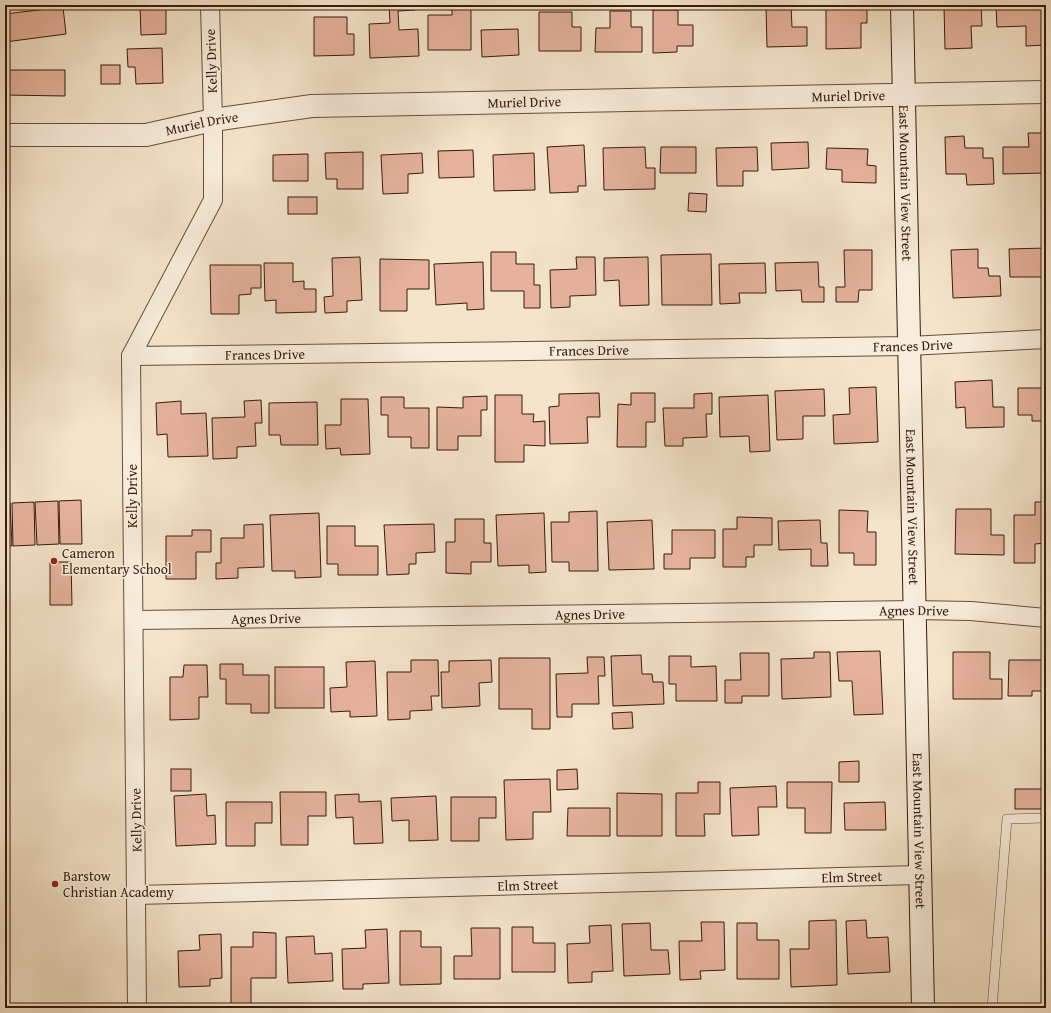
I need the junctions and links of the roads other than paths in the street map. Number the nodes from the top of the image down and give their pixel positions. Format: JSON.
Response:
{"nodes":[{"id":1,"x":210,"y":5,"type":"edge"},
{"id":2,"x":902,"y":5,"type":"edge"},
{"id":3,"x":1046,"y":92,"type":"edge"},
{"id":4,"x":903,"y":95,"type":"junction"},
{"id":5,"x":213,"y":120,"type":"junction"},
{"id":6,"x":5,"y":135,"type":"edge"},
{"id":7,"x":1046,"y":339,"type":"edge"},
{"id":8,"x":910,"y":346,"type":"junction"},
{"id":9,"x":131,"y":356,"type":"junction"},
{"id":10,"x":915,"y":610,"type":"junction"},
{"id":11,"x":1046,"y":618,"type":"edge"},
{"id":12,"x":134,"y":620,"type":"junction"},
{"id":13,"x":1046,"y":818,"type":"edge"},
{"id":14,"x":919,"y":875,"type":"junction"},
{"id":15,"x":136,"y":895,"type":"junction"},
{"id":16,"x":137,"y":1008,"type":"edge"},
{"id":17,"x":923,"y":1008,"type":"edge"},
{"id":18,"x":992,"y":1008,"type":"edge"}],
"edges":[{"from":1,"to":5,"type":"street","name":"Kelly Drive"},
{"from":2,"to":4,"type":"street","name":"East Mountain View Street"},
{"from":3,"to":4,"type":"street","name":"Muriel Drive"},
{"from":4,"to":5,"type":"street","name":"Muriel Drive"},
{"from":4,"to":8,"type":"street","name":"East Mountain View Street"},
{"from":5,"to":6,"type":"street","name":"Muriel Drive"},
{"from":5,"to":9,"type":"street","name":"Kelly Drive"},
{"from":7,"to":8,"type":"street","name":"Frances Drive"},
{"from":8,"to":9,"type":"street","name":"Frances Drive"},
{"from":8,"to":10,"type":"street","name":"East Mountain View Street"},
{"from":9,"to":12,"type":"street","name":"Kelly Drive"},
{"from":10,"to":11,"type":"street","name":"Agnes Drive"},
{"from":10,"to":12,"type":"street","name":"Agnes Drive"},
{"from":10,"to":14,"type":"street","name":"East Mountain View Street"},
{"from":12,"to":15,"type":"street","name":"Kelly Drive"},
{"from":13,"to":18,"type":"lane"},
{"from":14,"to":15,"type":"street","name":"Elm Street"},
{"from":14,"to":17,"type":"street","name":"East Mountain View Street"},
{"from":15,"to":16,"type":"street","name":"Kelly Drive"}]}
